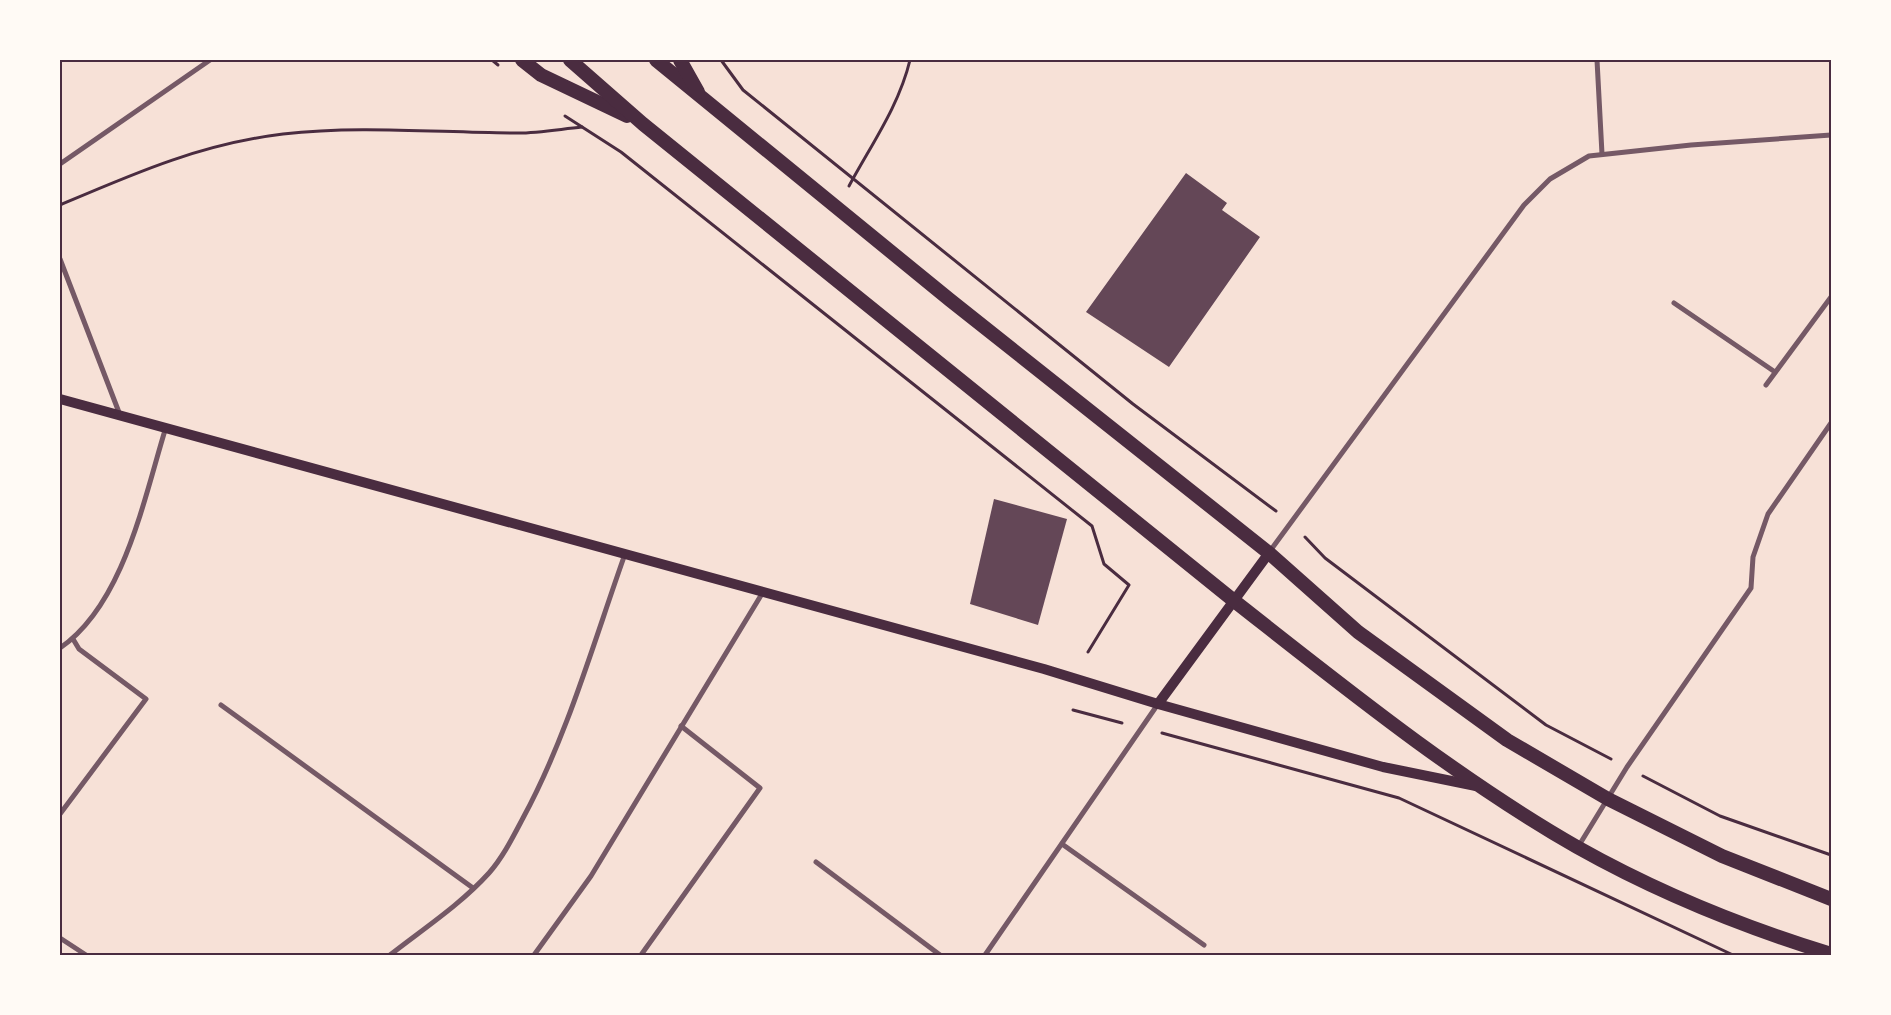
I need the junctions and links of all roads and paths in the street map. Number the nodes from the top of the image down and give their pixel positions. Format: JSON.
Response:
{"nodes":[{"id":1,"x":210,"y":60,"type":"edge"},
{"id":2,"x":492,"y":60,"type":"edge"},
{"id":3,"x":522,"y":60,"type":"edge"},
{"id":4,"x":570,"y":60,"type":"edge"},
{"id":5,"x":656,"y":60,"type":"edge"},
{"id":6,"x":680,"y":60,"type":"edge"},
{"id":7,"x":721,"y":60,"type":"edge"},
{"id":8,"x":910,"y":60,"type":"edge"},
{"id":9,"x":1596,"y":60,"type":"edge"},
{"id":10,"x":499,"y":66,"type":"dead end"},
{"id":11,"x":702,"y":100,"type":"junction"},
{"id":12,"x":562,"y":114,"type":"dead end"},
{"id":13,"x":643,"y":124,"type":"junction"},
{"id":14,"x":583,"y":127,"type":"junction"},
{"id":15,"x":1831,"y":135,"type":"edge"},
{"id":16,"x":1602,"y":154,"type":"junction"},
{"id":17,"x":60,"y":164,"type":"edge"},
{"id":18,"x":854,"y":178,"type":"junction"},
{"id":19,"x":60,"y":206,"type":"edge"},
{"id":20,"x":837,"y":209,"type":"junction"},
{"id":21,"x":60,"y":259,"type":"edge"},
{"id":22,"x":1831,"y":297,"type":"edge"},
{"id":23,"x":1674,"y":303,"type":"dead end"},
{"id":24,"x":1775,"y":372,"type":"junction"},
{"id":25,"x":1766,"y":385,"type":"dead end"},
{"id":26,"x":60,"y":399,"type":"edge"},
{"id":27,"x":120,"y":415,"type":"junction"},
{"id":28,"x":1831,"y":423,"type":"edge"},
{"id":29,"x":166,"y":427,"type":"junction"},
{"id":30,"x":1291,"y":522,"type":"junction"},
{"id":31,"x":625,"y":553,"type":"junction"},
{"id":32,"x":1268,"y":554,"type":"junction"},
{"id":33,"x":763,"y":592,"type":"junction"},
{"id":34,"x":1233,"y":600,"type":"junction"},
{"id":35,"x":73,"y":639,"type":"junction"},
{"id":36,"x":60,"y":648,"type":"edge"},
{"id":37,"x":1088,"y":652,"type":"dead end"},
{"id":38,"x":1158,"y":704,"type":"junction"},
{"id":39,"x":221,"y":705,"type":"dead end"},
{"id":40,"x":1073,"y":710,"type":"dead end"},
{"id":41,"x":681,"y":726,"type":"junction"},
{"id":42,"x":1142,"y":728,"type":"junction"},
{"id":43,"x":1627,"y":768,"type":"junction"},
{"id":44,"x":1480,"y":786,"type":"junction"},
{"id":45,"x":1608,"y":799,"type":"junction"},
{"id":46,"x":60,"y":814,"type":"edge"},
{"id":47,"x":1062,"y":844,"type":"junction"},
{"id":48,"x":1578,"y":847,"type":"junction"},
{"id":49,"x":1831,"y":855,"type":"edge"},
{"id":50,"x":816,"y":862,"type":"dead end"},
{"id":51,"x":473,"y":888,"type":"junction"},
{"id":52,"x":1831,"y":899,"type":"edge"},
{"id":53,"x":60,"y":938,"type":"edge"},
{"id":54,"x":1204,"y":945,"type":"dead end"},
{"id":55,"x":1831,"y":954,"type":"edge"},
{"id":56,"x":86,"y":955,"type":"edge"},
{"id":57,"x":390,"y":955,"type":"edge"},
{"id":58,"x":534,"y":955,"type":"edge"},
{"id":59,"x":642,"y":955,"type":"edge"},
{"id":60,"x":940,"y":955,"type":"edge"},
{"id":61,"x":985,"y":955,"type":"edge"},
{"id":62,"x":1733,"y":955,"type":"edge"}],
"edges":[{"from":1,"to":17,"type":"street"},
{"from":2,"to":10,"type":"path"},
{"from":3,"to":13,"type":"highway"},
{"from":4,"to":13,"type":"highway"},
{"from":5,"to":11,"type":"highway"},
{"from":6,"to":11,"type":"highway"},
{"from":7,"to":18,"type":"path"},
{"from":8,"to":18,"type":"path"},
{"from":9,"to":16,"type":"street"},
{"from":11,"to":20,"type":"highway"},
{"from":12,"to":14,"type":"path"},
{"from":13,"to":34,"type":"highway"},
{"from":14,"to":19,"type":"path"},
{"from":14,"to":37,"type":"path"},
{"from":15,"to":16,"type":"street"},
{"from":16,"to":30,"type":"street"},
{"from":18,"to":20,"type":"path"},
{"from":18,"to":30,"type":"path"},
{"from":20,"to":32,"type":"highway"},
{"from":21,"to":27,"type":"street"},
{"from":22,"to":24,"type":"street"},
{"from":23,"to":24,"type":"street"},
{"from":24,"to":25,"type":"street"},
{"from":26,"to":27,"type":"main road"},
{"from":27,"to":29,"type":"main road"},
{"from":28,"to":43,"type":"street"},
{"from":29,"to":31,"type":"main road"},
{"from":29,"to":35,"type":"street"},
{"from":30,"to":32,"type":"street"},
{"from":30,"to":43,"type":"path"},
{"from":31,"to":33,"type":"main road"},
{"from":31,"to":51,"type":"street"},
{"from":32,"to":34,"type":"main road"},
{"from":32,"to":45,"type":"highway"},
{"from":33,"to":38,"type":"main road"},
{"from":33,"to":41,"type":"street"},
{"from":34,"to":38,"type":"main road"},
{"from":34,"to":44,"type":"highway"},
{"from":35,"to":36,"type":"street"},
{"from":35,"to":46,"type":"street"},
{"from":38,"to":42,"type":"street"},
{"from":38,"to":44,"type":"main road"},
{"from":39,"to":51,"type":"street"},
{"from":40,"to":42,"type":"path"},
{"from":41,"to":58,"type":"street"},
{"from":41,"to":59,"type":"street"},
{"from":42,"to":47,"type":"street"},
{"from":42,"to":62,"type":"path"},
{"from":43,"to":45,"type":"street"},
{"from":43,"to":49,"type":"path"},
{"from":44,"to":48,"type":"highway"},
{"from":45,"to":48,"type":"street"},
{"from":45,"to":52,"type":"highway"},
{"from":47,"to":54,"type":"street"},
{"from":47,"to":61,"type":"street"},
{"from":48,"to":55,"type":"highway"},
{"from":50,"to":60,"type":"street"},
{"from":51,"to":57,"type":"street"},
{"from":53,"to":56,"type":"street"}]}
